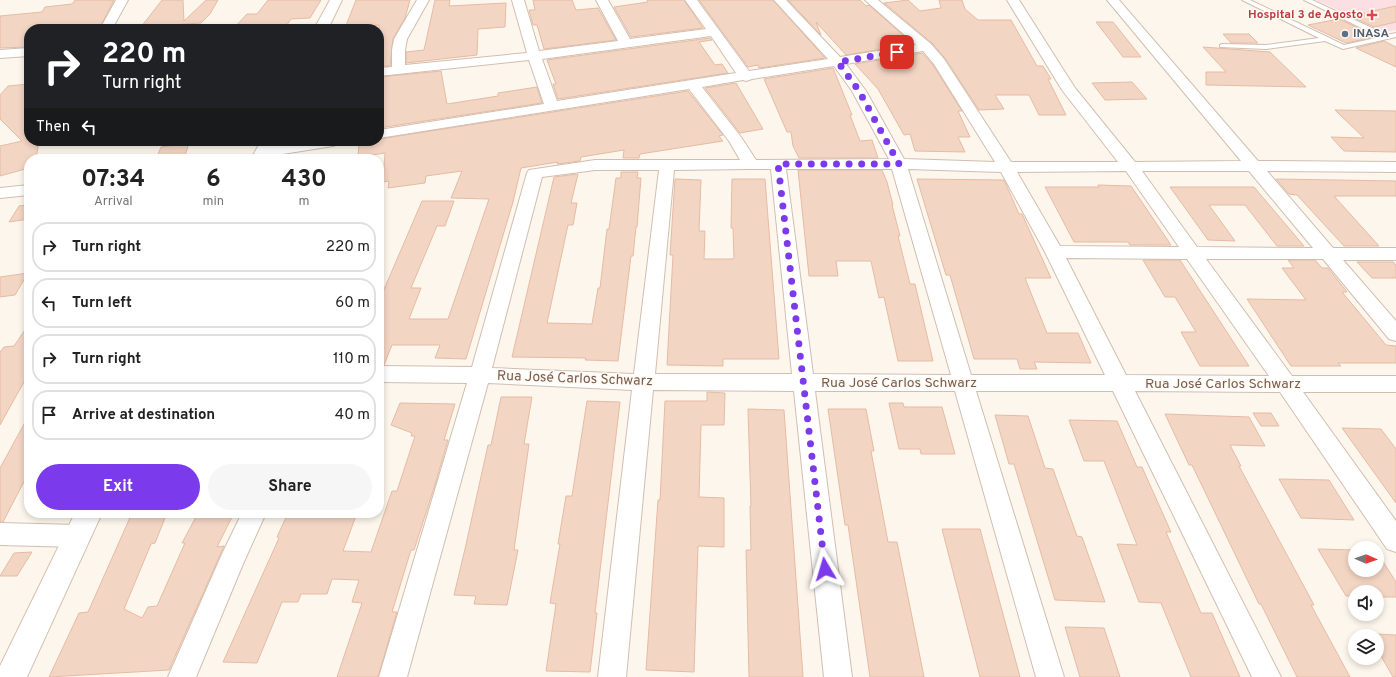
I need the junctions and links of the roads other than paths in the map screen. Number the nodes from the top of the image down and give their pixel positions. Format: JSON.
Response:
{"nodes":[{"id":1,"x":122,"y":0,"type":"edge"},
{"id":2,"x":336,"y":0,"type":"edge"},
{"id":3,"x":423,"y":0,"type":"edge"},
{"id":4,"x":518,"y":0,"type":"edge"},
{"id":5,"x":602,"y":0,"type":"edge"},
{"id":6,"x":692,"y":0,"type":"edge"},
{"id":7,"x":780,"y":0,"type":"edge"},
{"id":8,"x":871,"y":0,"type":"edge"},
{"id":9,"x":1013,"y":0,"type":"edge"},
{"id":10,"x":1113,"y":0,"type":"edge"},
{"id":11,"x":1245,"y":0,"type":"edge"},
{"id":12,"x":1306,"y":0,"type":"edge"},
{"id":13,"x":109,"y":24,"type":"edge"},
{"id":14,"x":324,"y":24,"type":"edge"},
{"id":15,"x":715,"y":32,"type":"junction"},
{"id":16,"x":1396,"y":35,"type":"edge"},
{"id":17,"x":1386,"y":37,"type":"junction"},
{"id":18,"x":1325,"y":39,"type":"junction"},
{"id":19,"x":626,"y":44,"type":"junction"},
{"id":20,"x":1222,"y":46,"type":"dead end"},
{"id":21,"x":926,"y":47,"type":"junction"},
{"id":22,"x":24,"y":52,"type":"edge"},
{"id":23,"x":0,"y":54,"type":"edge"},
{"id":24,"x":534,"y":56,"type":"junction"},
{"id":25,"x":838,"y":62,"type":"junction"},
{"id":26,"x":398,"y":70,"type":"junction"},
{"id":27,"x":384,"y":71,"type":"edge"},
{"id":28,"x":746,"y":77,"type":"junction"},
{"id":29,"x":693,"y":85,"type":"junction"},
{"id":30,"x":552,"y":107,"type":"junction"},
{"id":31,"x":384,"y":133,"type":"edge"},
{"id":32,"x":298,"y":146,"type":"edge"},
{"id":33,"x":264,"y":151,"type":"edge"},
{"id":34,"x":778,"y":164,"type":"junction"},
{"id":35,"x":899,"y":164,"type":"junction"},
{"id":36,"x":667,"y":165,"type":"junction"},
{"id":37,"x":751,"y":165,"type":"junction"},
{"id":38,"x":1130,"y":166,"type":"junction"},
{"id":39,"x":1253,"y":166,"type":"junction"},
{"id":40,"x":1006,"y":167,"type":"junction"},
{"id":41,"x":1396,"y":167,"type":"edge"},
{"id":42,"x":24,"y":191,"type":"edge"},
{"id":43,"x":0,"y":193,"type":"edge"},
{"id":44,"x":1054,"y":252,"type":"junction"},
{"id":45,"x":1192,"y":253,"type":"junction"},
{"id":46,"x":1328,"y":254,"type":"junction"},
{"id":47,"x":1396,"y":254,"type":"edge"},
{"id":48,"x":1396,"y":334,"type":"edge"},
{"id":49,"x":384,"y":374,"type":"edge"},
{"id":50,"x":480,"y":375,"type":"junction"},
{"id":51,"x":643,"y":382,"type":"junction"},
{"id":52,"x":803,"y":383,"type":"junction"},
{"id":53,"x":963,"y":383,"type":"junction"},
{"id":54,"x":1120,"y":383,"type":"junction"},
{"id":55,"x":1286,"y":384,"type":"junction"},
{"id":56,"x":1396,"y":384,"type":"edge"},
{"id":57,"x":252,"y":518,"type":"edge"},
{"id":58,"x":83,"y":525,"type":"edge"},
{"id":59,"x":0,"y":534,"type":"edge"},
{"id":60,"x":1396,"y":541,"type":"edge"},
{"id":61,"x":11,"y":677,"type":"edge"},
{"id":62,"x":182,"y":677,"type":"edge"},
{"id":63,"x":393,"y":677,"type":"edge"},
{"id":64,"x":612,"y":677,"type":"edge"},
{"id":65,"x":838,"y":677,"type":"edge"},
{"id":66,"x":1050,"y":677,"type":"edge"},
{"id":67,"x":1268,"y":677,"type":"edge"}],
"edges":[{"from":1,"to":13,"type":"street"},
{"from":2,"to":14,"type":"main road"},
{"from":3,"to":26,"type":"street"},
{"from":4,"to":24,"type":"street"},
{"from":5,"to":19,"type":"street"},
{"from":6,"to":15,"type":"street"},
{"from":7,"to":25,"type":"street"},
{"from":8,"to":21,"type":"street"},
{"from":9,"to":38,"type":"street"},
{"from":10,"to":39,"type":"street"},
{"from":11,"to":18,"type":"lane"},
{"from":12,"to":17,"type":"lane"},
{"from":15,"to":19,"type":"street"},
{"from":15,"to":28,"type":"street"},
{"from":16,"to":17,"type":"lane"},
{"from":17,"to":18,"type":"lane"},
{"from":18,"to":20,"type":"lane"},
{"from":19,"to":24,"type":"street"},
{"from":21,"to":25,"type":"street"},
{"from":21,"to":40,"type":"street"},
{"from":22,"to":23,"type":"street"},
{"from":24,"to":26,"type":"street"},
{"from":24,"to":30,"type":"street"},
{"from":25,"to":28,"type":"street"},
{"from":25,"to":35,"type":"street"},
{"from":26,"to":27,"type":"street"},
{"from":28,"to":29,"type":"street"},
{"from":29,"to":30,"type":"street"},
{"from":29,"to":37,"type":"street"},
{"from":30,"to":31,"type":"street"},
{"from":32,"to":33,"type":"street"},
{"from":34,"to":35,"type":"street"},
{"from":34,"to":37,"type":"street"},
{"from":34,"to":52,"type":"street"},
{"from":35,"to":40,"type":"street"},
{"from":35,"to":53,"type":"street"},
{"from":36,"to":37,"type":"street"},
{"from":36,"to":50,"type":"street"},
{"from":36,"to":51,"type":"street"},
{"from":38,"to":39,"type":"street"},
{"from":38,"to":40,"type":"street"},
{"from":38,"to":45,"type":"street"},
{"from":39,"to":41,"type":"street"},
{"from":39,"to":46,"type":"street"},
{"from":40,"to":44,"type":"street"},
{"from":42,"to":43,"type":"street"},
{"from":44,"to":45,"type":"street"},
{"from":44,"to":54,"type":"street"},
{"from":45,"to":46,"type":"street"},
{"from":45,"to":55,"type":"street"},
{"from":46,"to":47,"type":"street"},
{"from":46,"to":48,"type":"street"},
{"from":49,"to":50,"type":"street","name":"Rua José Carlos Schwarz"},
{"from":50,"to":51,"type":"street","name":"Rua José Carlos Schwarz"},
{"from":50,"to":63,"type":"street"},
{"from":51,"to":52,"type":"street","name":"Rua José Carlos Schwarz"},
{"from":51,"to":64,"type":"street"},
{"from":52,"to":53,"type":"street","name":"Rua José Carlos Schwarz"},
{"from":52,"to":65,"type":"street"},
{"from":53,"to":54,"type":"street","name":"Rua José Carlos Schwarz"},
{"from":53,"to":66,"type":"street"},
{"from":54,"to":55,"type":"street","name":"Rua José Carlos Schwarz"},
{"from":54,"to":67,"type":"street"},
{"from":55,"to":56,"type":"street","name":"Rua José Carlos Schwarz"},
{"from":55,"to":60,"type":"street"},
{"from":57,"to":62,"type":"street"},
{"from":58,"to":59,"type":"street"},
{"from":58,"to":61,"type":"main road"}]}
